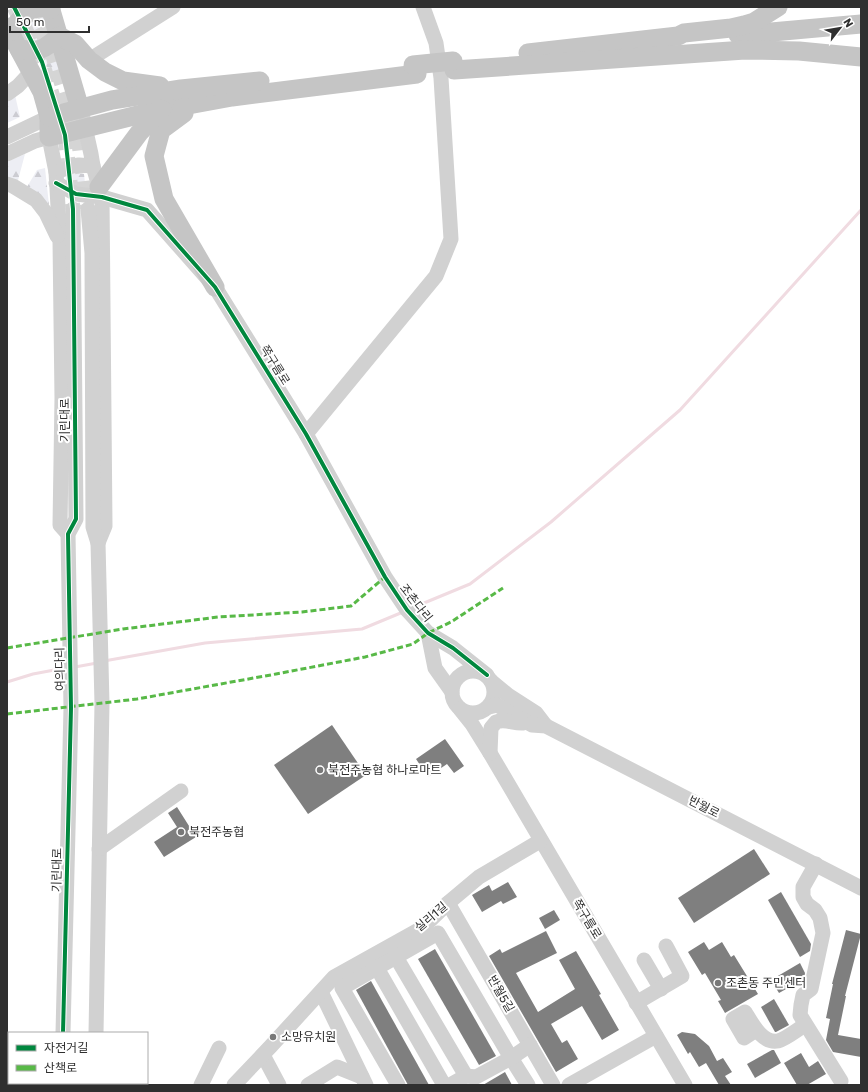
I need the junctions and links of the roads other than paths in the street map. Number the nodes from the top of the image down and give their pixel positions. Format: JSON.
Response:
{"nodes":[{"id":1,"x":173,"y":7,"type":"edge"},
{"id":2,"x":424,"y":7,"type":"edge"},
{"id":3,"x":778,"y":7,"type":"edge"},
{"id":4,"x":51,"y":8,"type":"edge"},
{"id":5,"x":861,"y":24,"type":"edge"},
{"id":6,"x":9,"y":30,"type":"edge"},
{"id":7,"x":59,"y":36,"type":"junction"},
{"id":8,"x":678,"y":36,"type":"junction"},
{"id":9,"x":861,"y":36,"type":"edge"},
{"id":10,"x":20,"y":49,"type":"junction"},
{"id":11,"x":746,"y":50,"type":"junction"},
{"id":12,"x":861,"y":58,"type":"edge"},
{"id":13,"x":89,"y":60,"type":"junction"},
{"id":14,"x":453,"y":66,"type":"junction"},
{"id":15,"x":33,"y":76,"type":"junction"},
{"id":16,"x":7,"y":94,"type":"edge"},
{"id":17,"x":182,"y":97,"type":"junction"},
{"id":18,"x":162,"y":108,"type":"junction"},
{"id":19,"x":49,"y":117,"type":"junction"},
{"id":20,"x":84,"y":118,"type":"junction"},
{"id":21,"x":7,"y":137,"type":"edge"},
{"id":22,"x":49,"y":137,"type":"junction"},
{"id":23,"x":7,"y":154,"type":"edge"},
{"id":24,"x":93,"y":166,"type":"junction"},
{"id":25,"x":56,"y":177,"type":"junction"},
{"id":26,"x":7,"y":184,"type":"edge"},
{"id":27,"x":101,"y":192,"type":"junction"},
{"id":28,"x":60,"y":241,"type":"junction"},
{"id":29,"x":215,"y":287,"type":"junction"},
{"id":30,"x":306,"y":434,"type":"junction"},
{"id":31,"x":68,"y":534,"type":"junction"},
{"id":32,"x":98,"y":543,"type":"junction"},
{"id":33,"x":390,"y":584,"type":"joint"},
{"id":34,"x":69,"y":629,"type":"joint"},
{"id":35,"x":428,"y":633,"type":"junction"},
{"id":36,"x":489,"y":678,"type":"junction"},
{"id":37,"x":452,"y":692,"type":"junction"},
{"id":38,"x":71,"y":708,"type":"joint"},
{"id":39,"x":460,"y":709,"type":"junction"},
{"id":40,"x":487,"y":709,"type":"junction"},
{"id":41,"x":528,"y":722,"type":"junction"},
{"id":42,"x":546,"y":726,"type":"junction"},
{"id":43,"x":490,"y":753,"type":"junction"},
{"id":44,"x":181,"y":791,"type":"dead end"},
{"id":45,"x":540,"y":841,"type":"junction"},
{"id":46,"x":99,"y":849,"type":"junction"},
{"id":47,"x":816,"y":864,"type":"junction"},
{"id":48,"x":861,"y":888,"type":"edge"},
{"id":49,"x":448,"y":903,"type":"junction"},
{"id":50,"x":666,"y":946,"type":"dead end"},
{"id":51,"x":396,"y":958,"type":"junction"},
{"id":52,"x":644,"y":960,"type":"dead end"},
{"id":53,"x":377,"y":968,"type":"junction"},
{"id":54,"x":661,"y":989,"type":"junction"},
{"id":55,"x":321,"y":992,"type":"junction"},
{"id":56,"x":636,"y":1003,"type":"junction"},
{"id":57,"x":805,"y":1025,"type":"junction"},
{"id":58,"x":756,"y":1030,"type":"dead end"},
{"id":59,"x":63,"y":1032,"type":"edge"},
{"id":60,"x":96,"y":1032,"type":"edge"},
{"id":61,"x":656,"y":1036,"type":"junction"},
{"id":62,"x":530,"y":1045,"type":"junction"},
{"id":63,"x":219,"y":1048,"type":"dead end"},
{"id":64,"x":263,"y":1055,"type":"junction"},
{"id":65,"x":511,"y":1058,"type":"junction"},
{"id":66,"x":466,"y":1076,"type":"junction"},
{"id":67,"x":364,"y":1081,"type":"edge"},
{"id":68,"x":841,"y":1081,"type":"dead end"},
{"id":69,"x":201,"y":1085,"type":"edge"},
{"id":70,"x":234,"y":1085,"type":"edge"},
{"id":71,"x":279,"y":1085,"type":"edge"},
{"id":72,"x":308,"y":1085,"type":"edge"},
{"id":73,"x":398,"y":1085,"type":"edge"},
{"id":74,"x":444,"y":1085,"type":"edge"},
{"id":75,"x":450,"y":1085,"type":"edge"},
{"id":76,"x":528,"y":1085,"type":"edge"},
{"id":77,"x":553,"y":1085,"type":"edge"},
{"id":78,"x":569,"y":1085,"type":"edge"},
{"id":79,"x":685,"y":1085,"type":"edge"}],
"edges":[{"from":1,"to":13,"type":"street"},
{"from":2,"to":30,"type":"street"},
{"from":3,"to":8,"type":"main road"},
{"from":4,"to":6,"type":"main road"},
{"from":4,"to":7,"type":"main road"},
{"from":5,"to":8,"type":"main road"},
{"from":6,"to":10,"type":"main road"},
{"from":7,"to":10,"type":"main road"},
{"from":7,"to":13,"type":"main road"},
{"from":7,"to":20,"type":"main road"},
{"from":8,"to":14,"type":"main road"},
{"from":9,"to":11,"type":"main road"},
{"from":10,"to":15,"type":"main road"},
{"from":11,"to":12,"type":"main road"},
{"from":11,"to":14,"type":"main road"},
{"from":13,"to":17,"type":"main road"},
{"from":14,"to":17,"type":"main road"},
{"from":15,"to":16,"type":"street"},
{"from":15,"to":19,"type":"main road"},
{"from":15,"to":20,"type":"main road"},
{"from":17,"to":18,"type":"main road"},
{"from":17,"to":20,"type":"main road"},
{"from":17,"to":29,"type":"main road"},
{"from":18,"to":20,"type":"main road"},
{"from":18,"to":27,"type":"main road"},
{"from":19,"to":20,"type":"main road"},
{"from":19,"to":21,"type":"street"},
{"from":19,"to":22,"type":"main road"},
{"from":20,"to":22,"type":"main road"},
{"from":20,"to":24,"type":"street"},
{"from":22,"to":23,"type":"street"},
{"from":22,"to":25,"type":"street"},
{"from":24,"to":25,"type":"street"},
{"from":24,"to":27,"type":"street"},
{"from":25,"to":27,"type":"street","name":"쪽구름로"},
{"from":25,"to":28,"type":"street"},
{"from":26,"to":28,"type":"street"},
{"from":27,"to":29,"type":"street","name":"쪽구름로"},
{"from":27,"to":32,"type":"street"},
{"from":28,"to":31,"type":"street"},
{"from":29,"to":30,"type":"street","name":"쪽구름로"},
{"from":30,"to":33,"type":"street","name":"쪽구름로"},
{"from":31,"to":32,"type":"street","name":"기린대로"},
{"from":31,"to":34,"type":"street","name":"기린대로"},
{"from":32,"to":46,"type":"street","name":"기린대로"},
{"from":33,"to":35,"type":"street","name":"조촌다리"},
{"from":34,"to":38,"type":"street","name":"여의다리"},
{"from":35,"to":36,"type":"street"},
{"from":35,"to":37,"type":"street"},
{"from":36,"to":37,"type":"street"},
{"from":36,"to":40,"type":"street"},
{"from":36,"to":42,"type":"street"},
{"from":37,"to":39,"type":"street"},
{"from":38,"to":59,"type":"street","name":"기린대로"},
{"from":39,"to":40,"type":"street"},
{"from":39,"to":43,"type":"street"},
{"from":40,"to":41,"type":"street"},
{"from":40,"to":43,"type":"street"},
{"from":41,"to":42,"type":"street"},
{"from":41,"to":43,"type":"street"},
{"from":42,"to":47,"type":"street","name":"반월로"},
{"from":43,"to":45,"type":"street","name":"쪽구름로"},
{"from":44,"to":46,"type":"street"},
{"from":45,"to":49,"type":"street","name":"실리1길"},
{"from":45,"to":56,"type":"street","name":"쪽구름로"},
{"from":46,"to":60,"type":"street"},
{"from":47,"to":48,"type":"street","name":"반월로"},
{"from":47,"to":57,"type":"street"},
{"from":49,"to":55,"type":"street","name":"실리1길"},
{"from":49,"to":62,"type":"street","name":"반월5길"},
{"from":50,"to":54,"type":"street"},
{"from":51,"to":53,"type":"street"},
{"from":51,"to":65,"type":"street"},
{"from":51,"to":66,"type":"street"},
{"from":52,"to":54,"type":"street"},
{"from":53,"to":73,"type":"street"},
{"from":53,"to":74,"type":"street"},
{"from":54,"to":56,"type":"street"},
{"from":55,"to":64,"type":"street","name":"실리1길"},
{"from":55,"to":67,"type":"street"},
{"from":56,"to":61,"type":"street","name":"쪽구름로"},
{"from":57,"to":58,"type":"street"},
{"from":57,"to":68,"type":"street"},
{"from":61,"to":78,"type":"street"},
{"from":61,"to":79,"type":"street","name":"쪽구름로"},
{"from":62,"to":65,"type":"street"},
{"from":62,"to":77,"type":"street","name":"반월5길"},
{"from":63,"to":69,"type":"street"},
{"from":64,"to":70,"type":"street","name":"실리1길"},
{"from":64,"to":71,"type":"street"},
{"from":65,"to":66,"type":"street"},
{"from":65,"to":76,"type":"street"},
{"from":66,"to":75,"type":"street"},
{"from":67,"to":72,"type":"street"}]}
